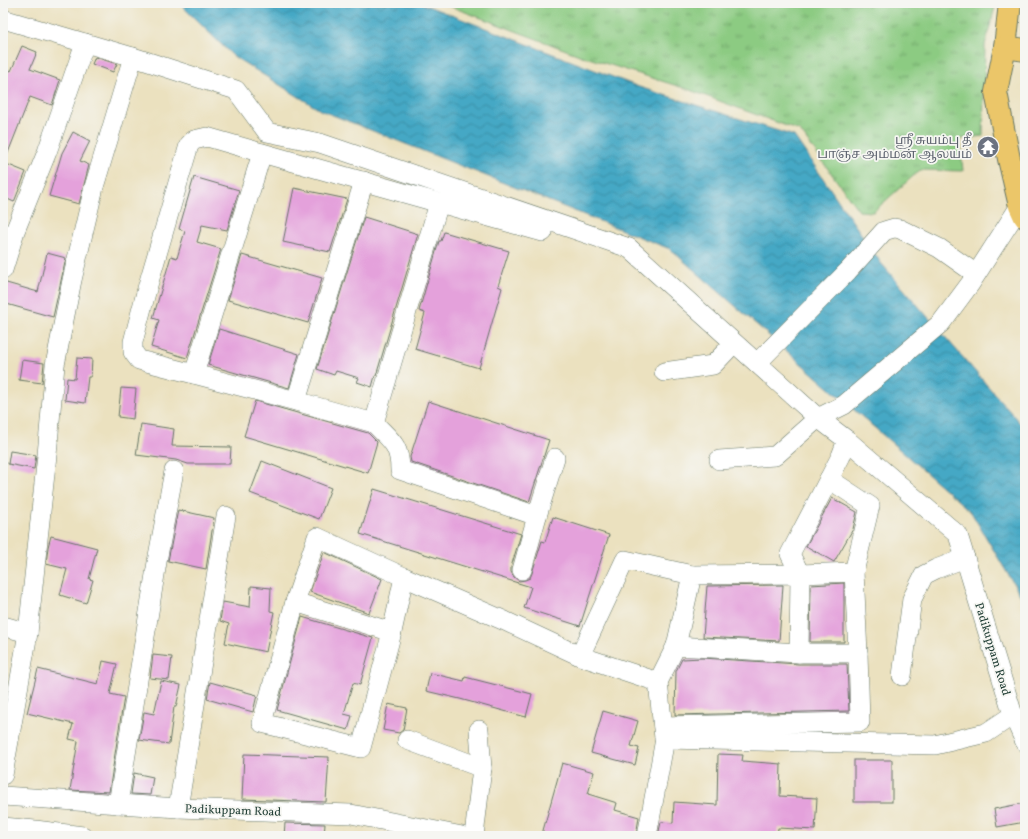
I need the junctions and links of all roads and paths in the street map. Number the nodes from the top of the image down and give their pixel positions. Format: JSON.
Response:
{"nodes":[{"id":1,"x":1010,"y":3,"type":"edge"},
{"id":2,"x":4,"y":21,"type":"edge"},
{"id":3,"x":85,"y":43,"type":"junction"},
{"id":4,"x":1015,"y":48,"type":"edge"},
{"id":5,"x":133,"y":57,"type":"junction"},
{"id":6,"x":262,"y":153,"type":"junction"},
{"id":7,"x":364,"y":181,"type":"junction"},
{"id":8,"x":439,"y":203,"type":"junction"},
{"id":9,"x":1023,"y":208,"type":"edge"},
{"id":10,"x":629,"y":248,"type":"junction"},
{"id":11,"x":3,"y":270,"type":"edge"},
{"id":12,"x":976,"y":274,"type":"junction"},
{"id":13,"x":734,"y":343,"type":"junction"},
{"id":14,"x":757,"y":363,"type":"junction"},
{"id":15,"x":664,"y":372,"type":"dead end"},
{"id":16,"x":194,"y":374,"type":"junction"},
{"id":17,"x":296,"y":401,"type":"junction"},
{"id":18,"x":818,"y":418,"type":"junction"},
{"id":19,"x":374,"y":423,"type":"junction"},
{"id":20,"x":847,"y":440,"type":"junction"},
{"id":21,"x":555,"y":458,"type":"dead end"},
{"id":22,"x":719,"y":460,"type":"dead end"},
{"id":23,"x":174,"y":471,"type":"dead end"},
{"id":24,"x":829,"y":479,"type":"junction"},
{"id":25,"x":226,"y":516,"type":"dead end"},
{"id":26,"x":537,"y":516,"type":"junction"},
{"id":27,"x":965,"y":558,"type":"junction"},
{"id":28,"x":522,"y":570,"type":"dead end"},
{"id":29,"x":854,"y":572,"type":"junction"},
{"id":30,"x":800,"y":574,"type":"junction"},
{"id":31,"x":692,"y":575,"type":"junction"},
{"id":32,"x":404,"y":577,"type":"junction"},
{"id":33,"x":295,"y":602,"type":"junction"},
{"id":34,"x":3,"y":626,"type":"edge"},
{"id":35,"x":392,"y":632,"type":"junction"},
{"id":36,"x":28,"y":633,"type":"junction"},
{"id":37,"x":676,"y":646,"type":"junction"},
{"id":38,"x":799,"y":653,"type":"junction"},
{"id":39,"x":858,"y":653,"type":"junction"},
{"id":40,"x":580,"y":656,"type":"junction"},
{"id":41,"x":902,"y":676,"type":"dead end"},
{"id":42,"x":658,"y":682,"type":"junction"},
{"id":43,"x":1013,"y":715,"type":"junction"},
{"id":44,"x":479,"y":730,"type":"dead end"},
{"id":45,"x":664,"y":733,"type":"junction"},
{"id":46,"x":407,"y":740,"type":"dead end"},
{"id":47,"x":1025,"y":742,"type":"edge"},
{"id":48,"x":482,"y":768,"type":"junction"},
{"id":49,"x":3,"y":775,"type":"edge"},
{"id":50,"x":3,"y":796,"type":"edge"},
{"id":51,"x":118,"y":804,"type":"junction"},
{"id":52,"x":178,"y":808,"type":"junction"},
{"id":53,"x":3,"y":827,"type":"edge"},
{"id":54,"x":396,"y":829,"type":"edge"},
{"id":55,"x":35,"y":833,"type":"edge"},
{"id":56,"x":83,"y":836,"type":"edge"},
{"id":57,"x":462,"y":836,"type":"edge"},
{"id":58,"x":474,"y":836,"type":"edge"},
{"id":59,"x":648,"y":836,"type":"edge"}],
"edges":[{"from":1,"to":4,"type":"main road"},
{"from":2,"to":3,"type":"street"},
{"from":3,"to":5,"type":"street"},
{"from":3,"to":11,"type":"street"},
{"from":4,"to":9,"type":"main road"},
{"from":5,"to":10,"type":"street"},
{"from":5,"to":36,"type":"street"},
{"from":6,"to":7,"type":"street"},
{"from":6,"to":16,"type":"street"},
{"from":6,"to":16,"type":"street"},
{"from":7,"to":8,"type":"street"},
{"from":7,"to":17,"type":"street"},
{"from":8,"to":10,"type":"street"},
{"from":8,"to":19,"type":"street"},
{"from":9,"to":12,"type":"street"},
{"from":10,"to":13,"type":"street","name":"Padikuppam Road"},
{"from":12,"to":14,"type":"street"},
{"from":12,"to":18,"type":"street"},
{"from":13,"to":14,"type":"street","name":"Padikuppam Road"},
{"from":13,"to":15,"type":"street"},
{"from":14,"to":18,"type":"street","name":"Padikuppam Road"},
{"from":16,"to":17,"type":"street"},
{"from":17,"to":19,"type":"street"},
{"from":18,"to":20,"type":"street","name":"Padikuppam Road"},
{"from":18,"to":22,"type":"street"},
{"from":19,"to":26,"type":"street"},
{"from":20,"to":24,"type":"street"},
{"from":20,"to":27,"type":"street","name":"Padikuppam Road"},
{"from":21,"to":26,"type":"street"},
{"from":23,"to":51,"type":"street"},
{"from":24,"to":29,"type":"street"},
{"from":24,"to":30,"type":"street"},
{"from":25,"to":52,"type":"street"},
{"from":26,"to":28,"type":"street"},
{"from":27,"to":41,"type":"street"},
{"from":27,"to":43,"type":"street","name":"Padikuppam Road"},
{"from":29,"to":30,"type":"street"},
{"from":29,"to":39,"type":"street"},
{"from":30,"to":31,"type":"street"},
{"from":30,"to":38,"type":"street"},
{"from":31,"to":37,"type":"street"},
{"from":31,"to":40,"type":"street"},
{"from":32,"to":33,"type":"street"},
{"from":32,"to":35,"type":"street"},
{"from":32,"to":40,"type":"street"},
{"from":33,"to":35,"type":"street"},
{"from":33,"to":35,"type":"street"},
{"from":34,"to":36,"type":"street"},
{"from":36,"to":49,"type":"street"},
{"from":37,"to":38,"type":"street"},
{"from":37,"to":42,"type":"street"},
{"from":38,"to":39,"type":"street"},
{"from":39,"to":45,"type":"street"},
{"from":40,"to":42,"type":"street"},
{"from":42,"to":45,"type":"street"},
{"from":43,"to":45,"type":"street"},
{"from":43,"to":47,"type":"street","name":"Padikuppam Road"},
{"from":44,"to":48,"type":"street"},
{"from":45,"to":59,"type":"street"},
{"from":46,"to":48,"type":"street"},
{"from":48,"to":58,"type":"street"},
{"from":50,"to":51,"type":"street","name":"Padikuppam Road"},
{"from":51,"to":52,"type":"street","name":"Padikuppam Road"},
{"from":52,"to":54,"type":"street","name":"Padikuppam Road"},
{"from":53,"to":55,"type":"street"},
{"from":54,"to":57,"type":"street","name":"Padikuppam Road"},
{"from":55,"to":56,"type":"street"}]}
